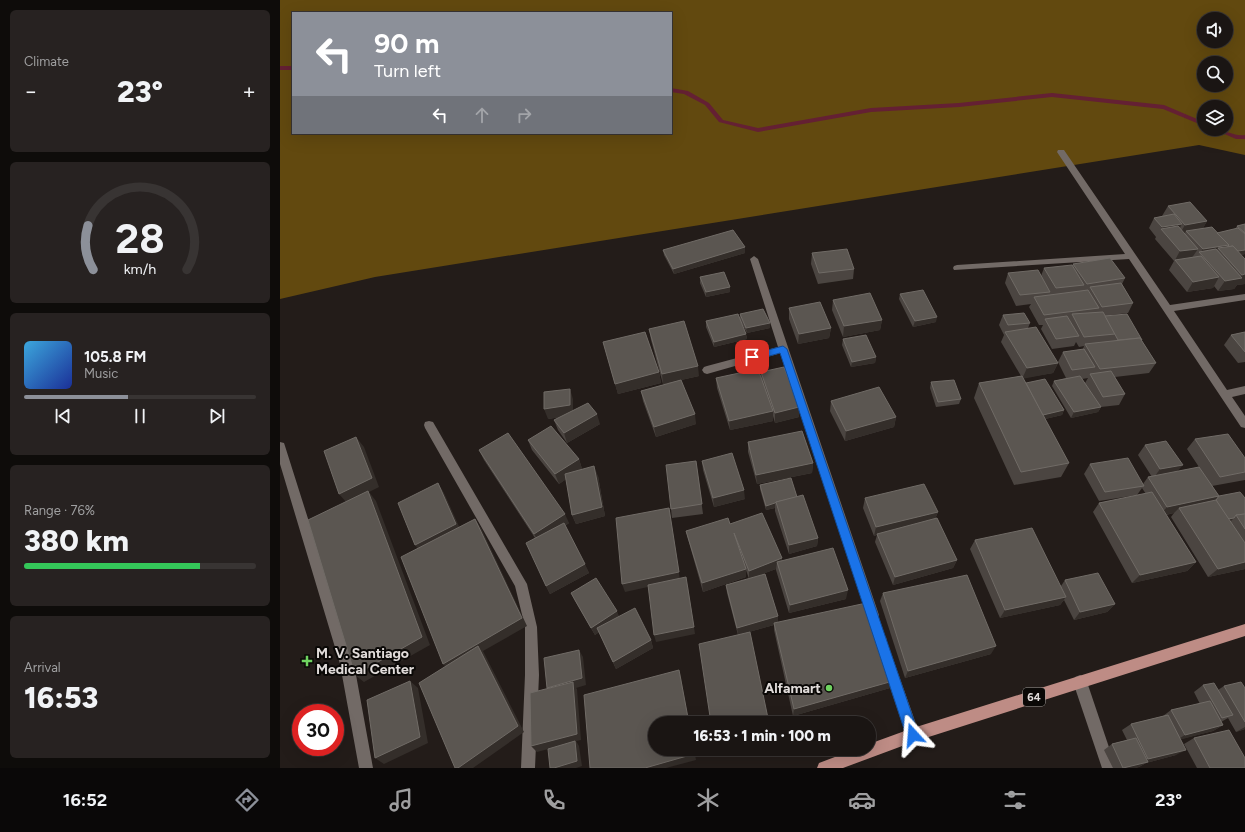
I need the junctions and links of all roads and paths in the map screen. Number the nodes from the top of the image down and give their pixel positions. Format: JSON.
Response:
{"nodes":[{"id":1,"x":1061,"y":152,"type":"dead end"},
{"id":2,"x":1131,"y":256,"type":"junction"},
{"id":3,"x":754,"y":259,"type":"dead end"},
{"id":4,"x":957,"y":268,"type":"dead end"},
{"id":5,"x":1245,"y":297,"type":"edge"},
{"id":6,"x":1167,"y":309,"type":"junction"},
{"id":7,"x":783,"y":349,"type":"junction"},
{"id":8,"x":707,"y":370,"type":"dead end"},
{"id":9,"x":1245,"y":390,"type":"edge"},
{"id":10,"x":1225,"y":394,"type":"junction"},
{"id":11,"x":1245,"y":424,"type":"edge"},
{"id":12,"x":428,"y":425,"type":"dead end"},
{"id":13,"x":280,"y":446,"type":"edge"},
{"id":14,"x":1245,"y":630,"type":"edge"},
{"id":15,"x":1080,"y":682,"type":"junction"},
{"id":16,"x":913,"y":735,"type":"junction"},
{"id":17,"x":366,"y":768,"type":"edge"},
{"id":18,"x":528,"y":768,"type":"edge"},
{"id":19,"x":824,"y":768,"type":"edge"},
{"id":20,"x":1109,"y":768,"type":"edge"}],
"edges":[{"from":1,"to":2,"type":"street"},
{"from":2,"to":4,"type":"street"},
{"from":2,"to":6,"type":"street"},
{"from":3,"to":7,"type":"street"},
{"from":5,"to":6,"type":"street"},
{"from":6,"to":10,"type":"street"},
{"from":7,"to":8,"type":"street"},
{"from":7,"to":16,"type":"street"},
{"from":9,"to":10,"type":"street"},
{"from":10,"to":11,"type":"street"},
{"from":12,"to":18,"type":"street"},
{"from":13,"to":17,"type":"street"},
{"from":14,"to":15,"type":"main road","number":"64"},
{"from":15,"to":16,"type":"main road","number":"64"},
{"from":15,"to":20,"type":"street"},
{"from":16,"to":19,"type":"main road","number":"64"}]}
